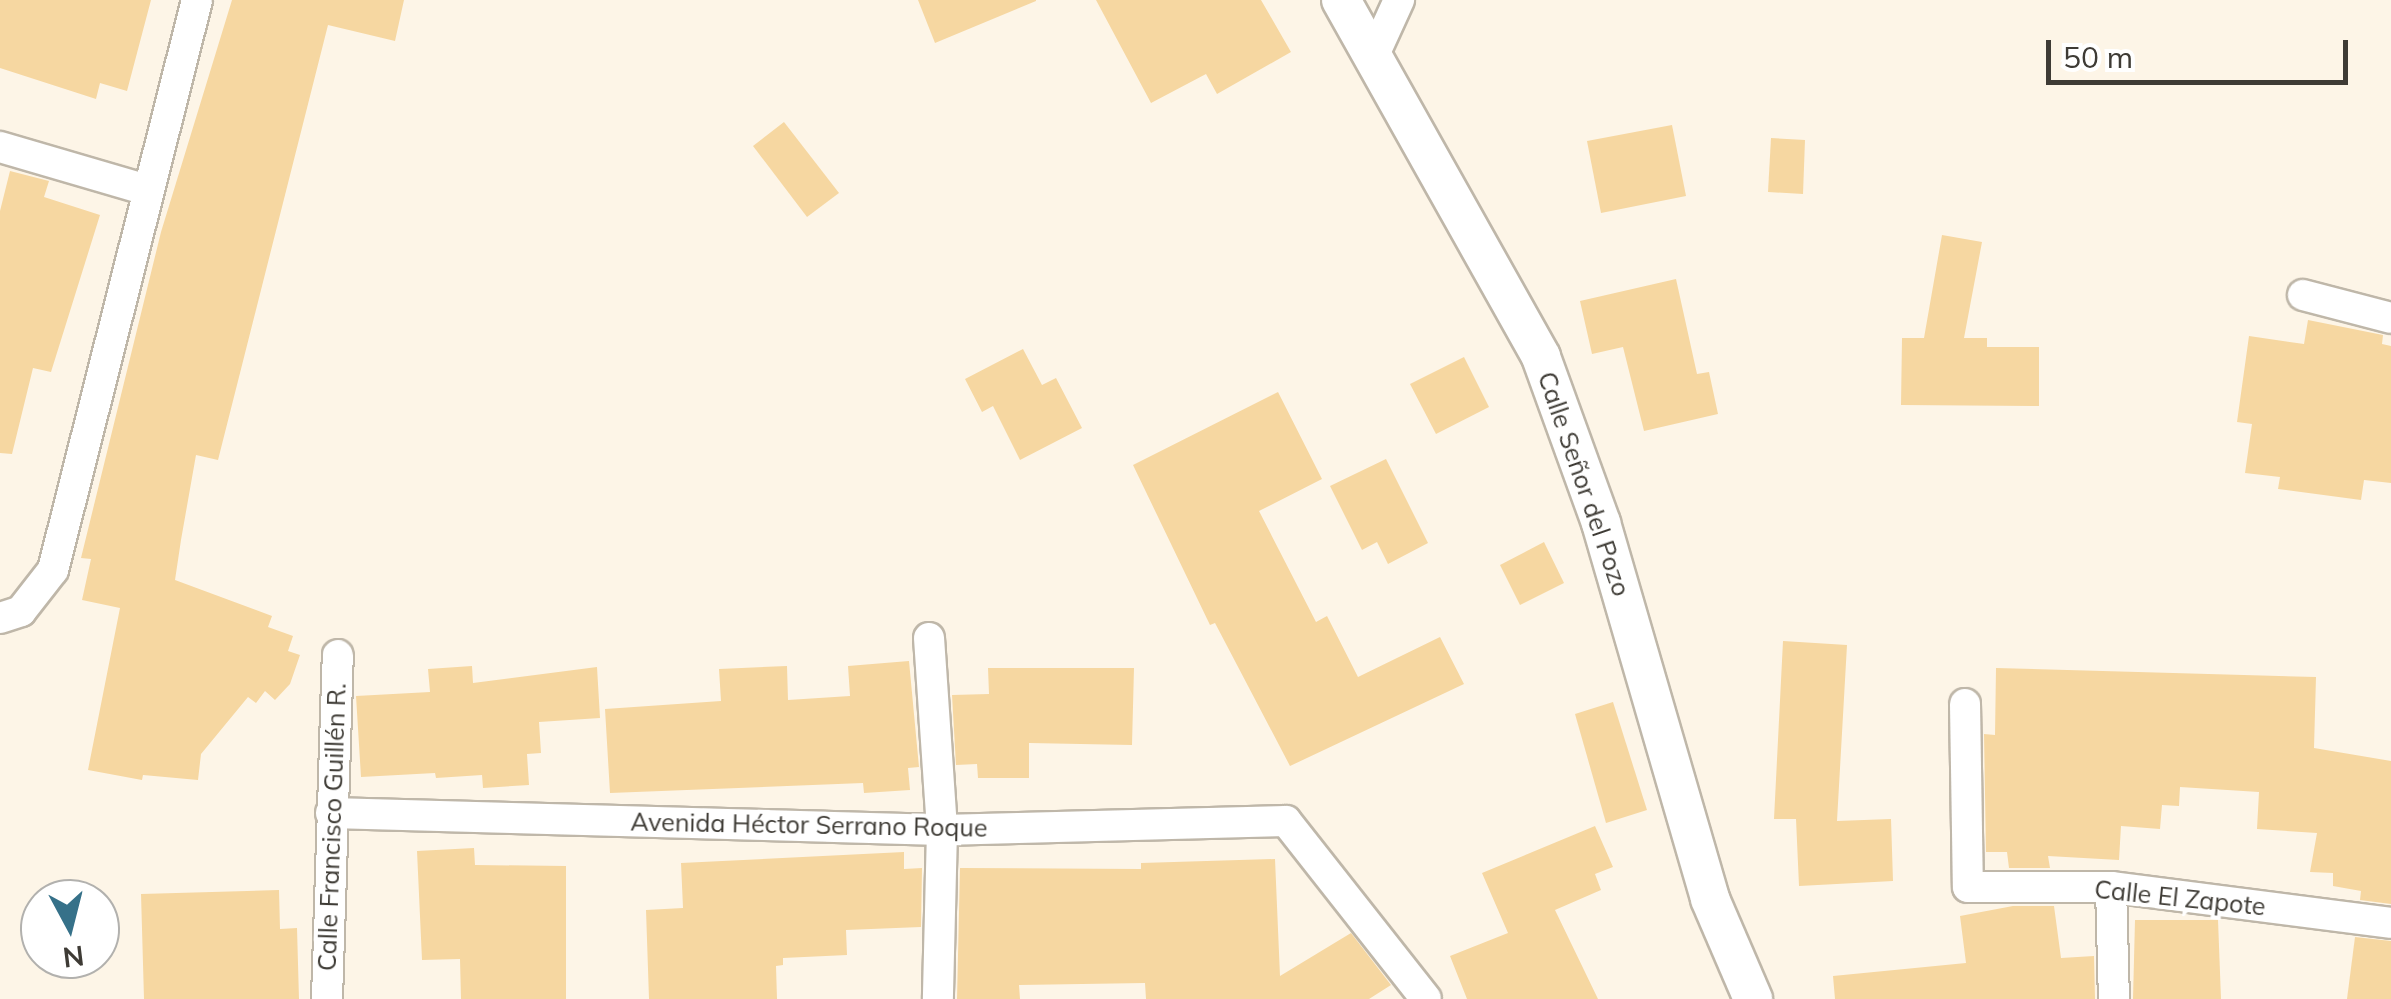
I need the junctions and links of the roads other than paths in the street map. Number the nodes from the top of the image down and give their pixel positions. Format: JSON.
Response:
{"nodes":[{"id":1,"x":197,"y":0,"type":"edge"},
{"id":2,"x":1341,"y":0,"type":"edge"},
{"id":3,"x":1400,"y":0,"type":"edge"},
{"id":4,"x":1373,"y":57,"type":"junction"},
{"id":5,"x":0,"y":148,"type":"edge"},
{"id":6,"x":147,"y":190,"type":"junction"},
{"id":7,"x":2302,"y":295,"type":"dead end"},
{"id":8,"x":2391,"y":318,"type":"edge"},
{"id":9,"x":0,"y":618,"type":"edge"},
{"id":10,"x":928,"y":638,"type":"dead end"},
{"id":11,"x":338,"y":655,"type":"dead end"},
{"id":12,"x":1965,"y":704,"type":"dead end"},
{"id":13,"x":331,"y":812,"type":"junction"},
{"id":14,"x":942,"y":830,"type":"junction"},
{"id":15,"x":2111,"y":887,"type":"junction"},
{"id":16,"x":2391,"y":923,"type":"edge"},
{"id":17,"x":326,"y":999,"type":"edge"},
{"id":18,"x":938,"y":999,"type":"edge"},
{"id":19,"x":1426,"y":999,"type":"edge"},
{"id":20,"x":1752,"y":999,"type":"edge"},
{"id":21,"x":2114,"y":999,"type":"edge"}],
"edges":[{"from":1,"to":6,"type":"street"},
{"from":2,"to":4,"type":"street","name":"Calle Señor del Pozo"},
{"from":3,"to":4,"type":"street"},
{"from":4,"to":20,"type":"street","name":"Calle Señor del Pozo"},
{"from":5,"to":6,"type":"street"},
{"from":6,"to":9,"type":"street"},
{"from":7,"to":8,"type":"street"},
{"from":10,"to":14,"type":"street"},
{"from":11,"to":13,"type":"street","name":"Calle Francisco Guillén R."},
{"from":12,"to":15,"type":"street","name":"Calle El Zapote"},
{"from":13,"to":14,"type":"street","name":"Avenida Héctor Serrano Roque"},
{"from":13,"to":17,"type":"street","name":"Calle Francisco Guillén R."},
{"from":14,"to":18,"type":"street"},
{"from":14,"to":19,"type":"street","name":"Avenida Héctor Serrano Roque"},
{"from":15,"to":16,"type":"street","name":"Calle El Zapote"},
{"from":15,"to":21,"type":"street"}]}
